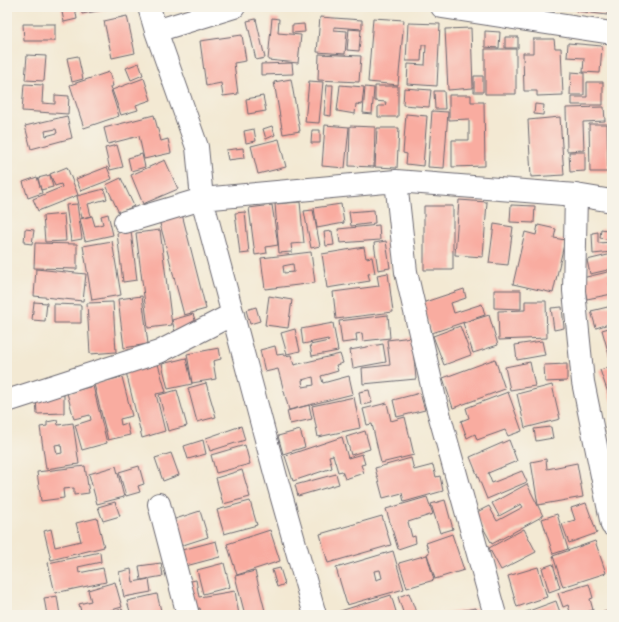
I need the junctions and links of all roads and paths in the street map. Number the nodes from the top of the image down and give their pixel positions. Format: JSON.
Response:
{"nodes":[{"id":1,"x":149,"y":7,"type":"edge"},
{"id":2,"x":234,"y":7,"type":"edge"},
{"id":3,"x":442,"y":7,"type":"edge"},
{"id":4,"x":156,"y":31,"type":"junction"},
{"id":5,"x":612,"y":33,"type":"edge"},
{"id":6,"x":396,"y":181,"type":"junction"},
{"id":7,"x":576,"y":195,"type":"junction"},
{"id":8,"x":202,"y":199,"type":"junction"},
{"id":9,"x":612,"y":201,"type":"edge"},
{"id":10,"x":125,"y":222,"type":"dead end"},
{"id":11,"x":233,"y":314,"type":"junction"},
{"id":12,"x":7,"y":401,"type":"edge"},
{"id":13,"x":159,"y":504,"type":"dead end"},
{"id":14,"x":612,"y":525,"type":"edge"},
{"id":15,"x":188,"y":615,"type":"edge"},
{"id":16,"x":315,"y":615,"type":"edge"},
{"id":17,"x":495,"y":615,"type":"edge"}],
"edges":[{"from":1,"to":4,"type":"street"},
{"from":2,"to":4,"type":"street"},
{"from":3,"to":5,"type":"street"},
{"from":4,"to":8,"type":"street"},
{"from":6,"to":7,"type":"street"},
{"from":6,"to":8,"type":"street"},
{"from":6,"to":17,"type":"street"},
{"from":7,"to":9,"type":"street"},
{"from":7,"to":14,"type":"street"},
{"from":8,"to":10,"type":"street"},
{"from":8,"to":11,"type":"street"},
{"from":11,"to":12,"type":"street"},
{"from":11,"to":16,"type":"street"},
{"from":13,"to":15,"type":"street"}]}
